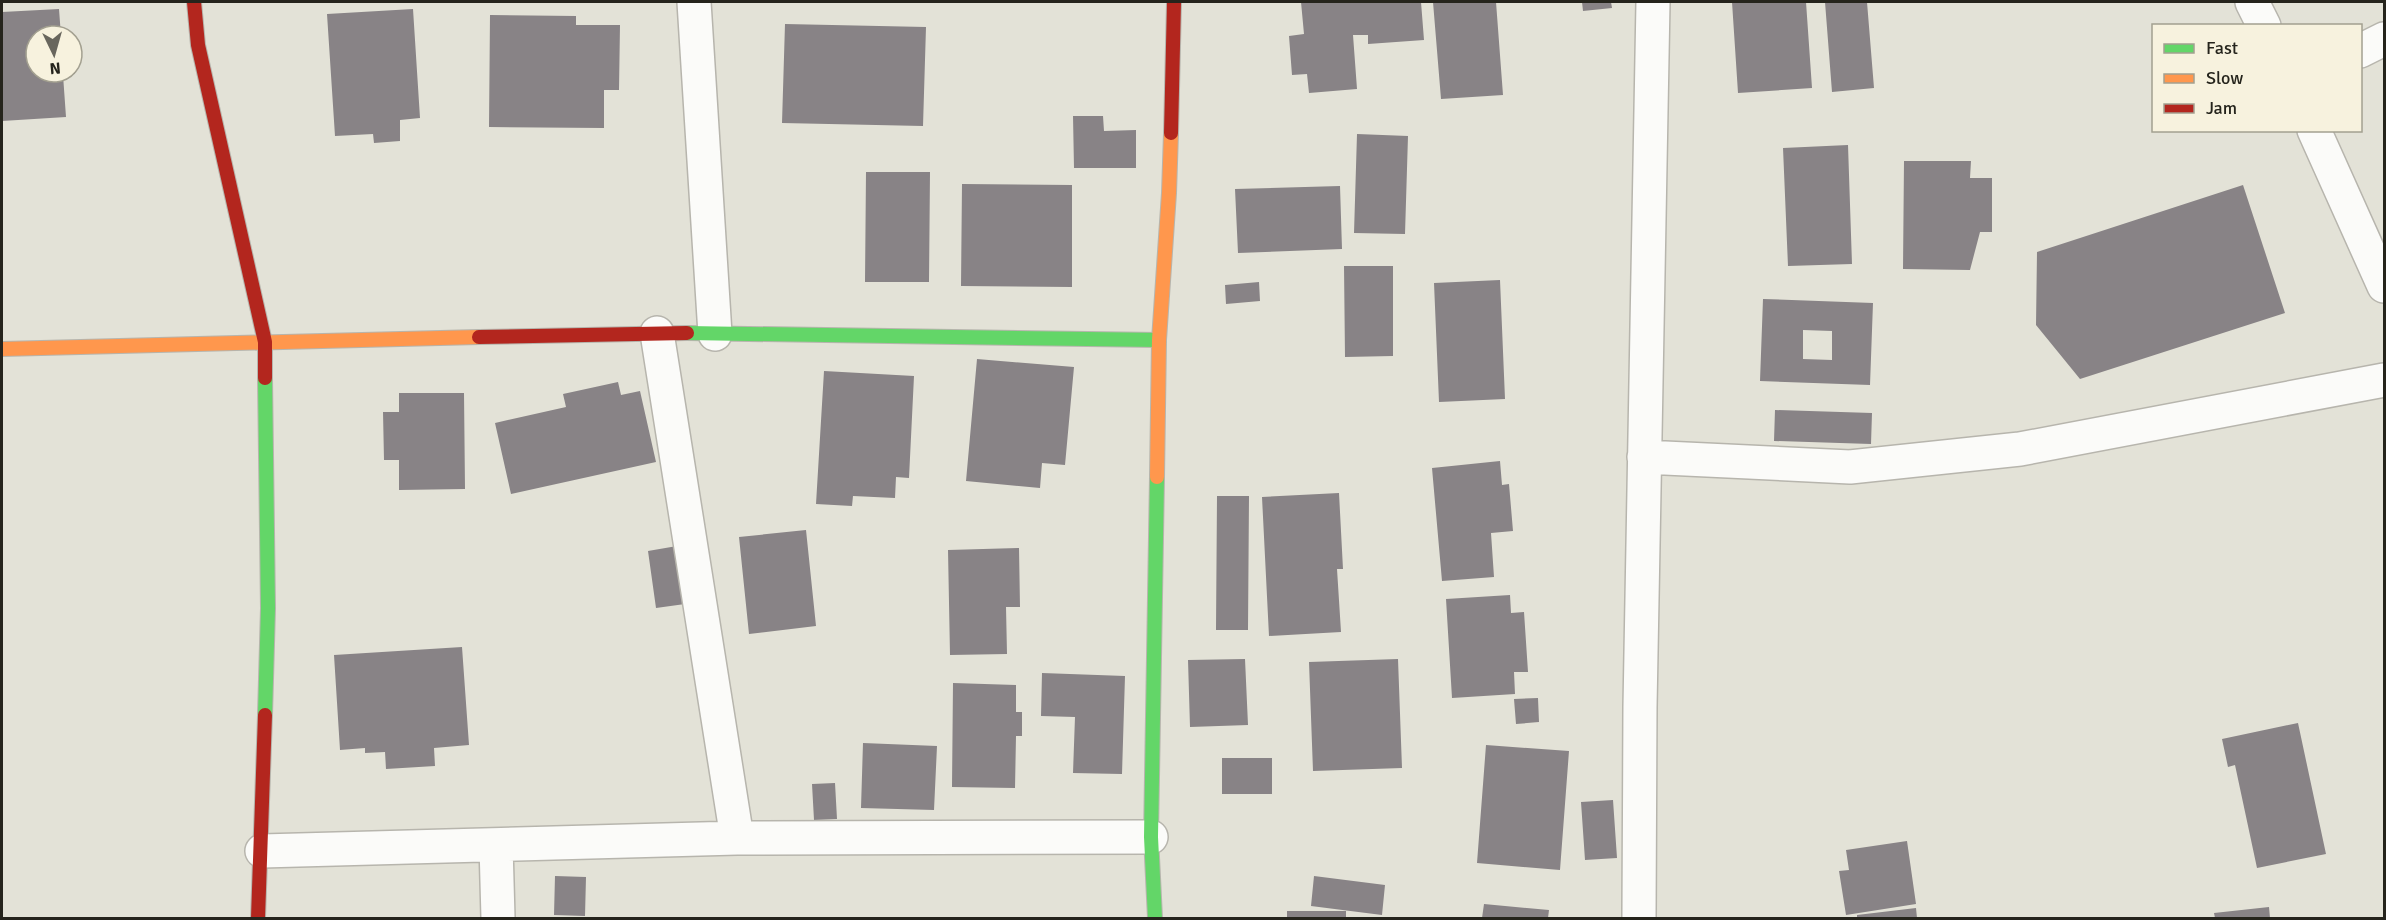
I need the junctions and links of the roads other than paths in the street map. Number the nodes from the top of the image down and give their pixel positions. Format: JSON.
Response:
{"nodes":[{"id":1,"x":194,"y":2,"type":"edge"},
{"id":2,"x":694,"y":2,"type":"edge"},
{"id":3,"x":1174,"y":2,"type":"edge"},
{"id":4,"x":1653,"y":2,"type":"edge"},
{"id":5,"x":2252,"y":2,"type":"edge"},
{"id":6,"x":2263,"y":24,"type":"edge"},
{"id":7,"x":2385,"y":39,"type":"edge"},
{"id":8,"x":2362,"y":50,"type":"edge"},
{"id":9,"x":2315,"y":132,"type":"edge"},
{"id":10,"x":2385,"y":286,"type":"edge"},
{"id":11,"x":657,"y":333,"type":"junction"},
{"id":12,"x":715,"y":334,"type":"junction"},
{"id":13,"x":1159,"y":340,"type":"junction"},
{"id":14,"x":265,"y":342,"type":"junction"},
{"id":15,"x":2,"y":349,"type":"edge"},
{"id":16,"x":2385,"y":380,"type":"edge"},
{"id":17,"x":1644,"y":457,"type":"junction"},
{"id":18,"x":1150,"y":837,"type":"junction"},
{"id":19,"x":737,"y":838,"type":"junction"},
{"id":20,"x":496,"y":844,"type":"junction"},
{"id":21,"x":262,"y":851,"type":"junction"},
{"id":22,"x":258,"y":918,"type":"edge"},
{"id":23,"x":498,"y":918,"type":"edge"},
{"id":24,"x":1155,"y":918,"type":"edge"},
{"id":25,"x":1639,"y":918,"type":"edge"}],
"edges":[{"from":1,"to":14,"type":"street"},
{"from":2,"to":12,"type":"street"},
{"from":3,"to":13,"type":"street"},
{"from":4,"to":17,"type":"street"},
{"from":5,"to":6,"type":"street"},
{"from":7,"to":8,"type":"street"},
{"from":9,"to":10,"type":"street"},
{"from":11,"to":12,"type":"street"},
{"from":11,"to":14,"type":"street"},
{"from":11,"to":19,"type":"street"},
{"from":12,"to":13,"type":"street"},
{"from":13,"to":18,"type":"street"},
{"from":14,"to":15,"type":"street"},
{"from":14,"to":21,"type":"street"},
{"from":16,"to":17,"type":"street"},
{"from":17,"to":25,"type":"street"},
{"from":18,"to":19,"type":"street"},
{"from":18,"to":24,"type":"street"},
{"from":19,"to":20,"type":"street"},
{"from":20,"to":21,"type":"street"},
{"from":20,"to":23,"type":"street"},
{"from":21,"to":22,"type":"street"}]}
